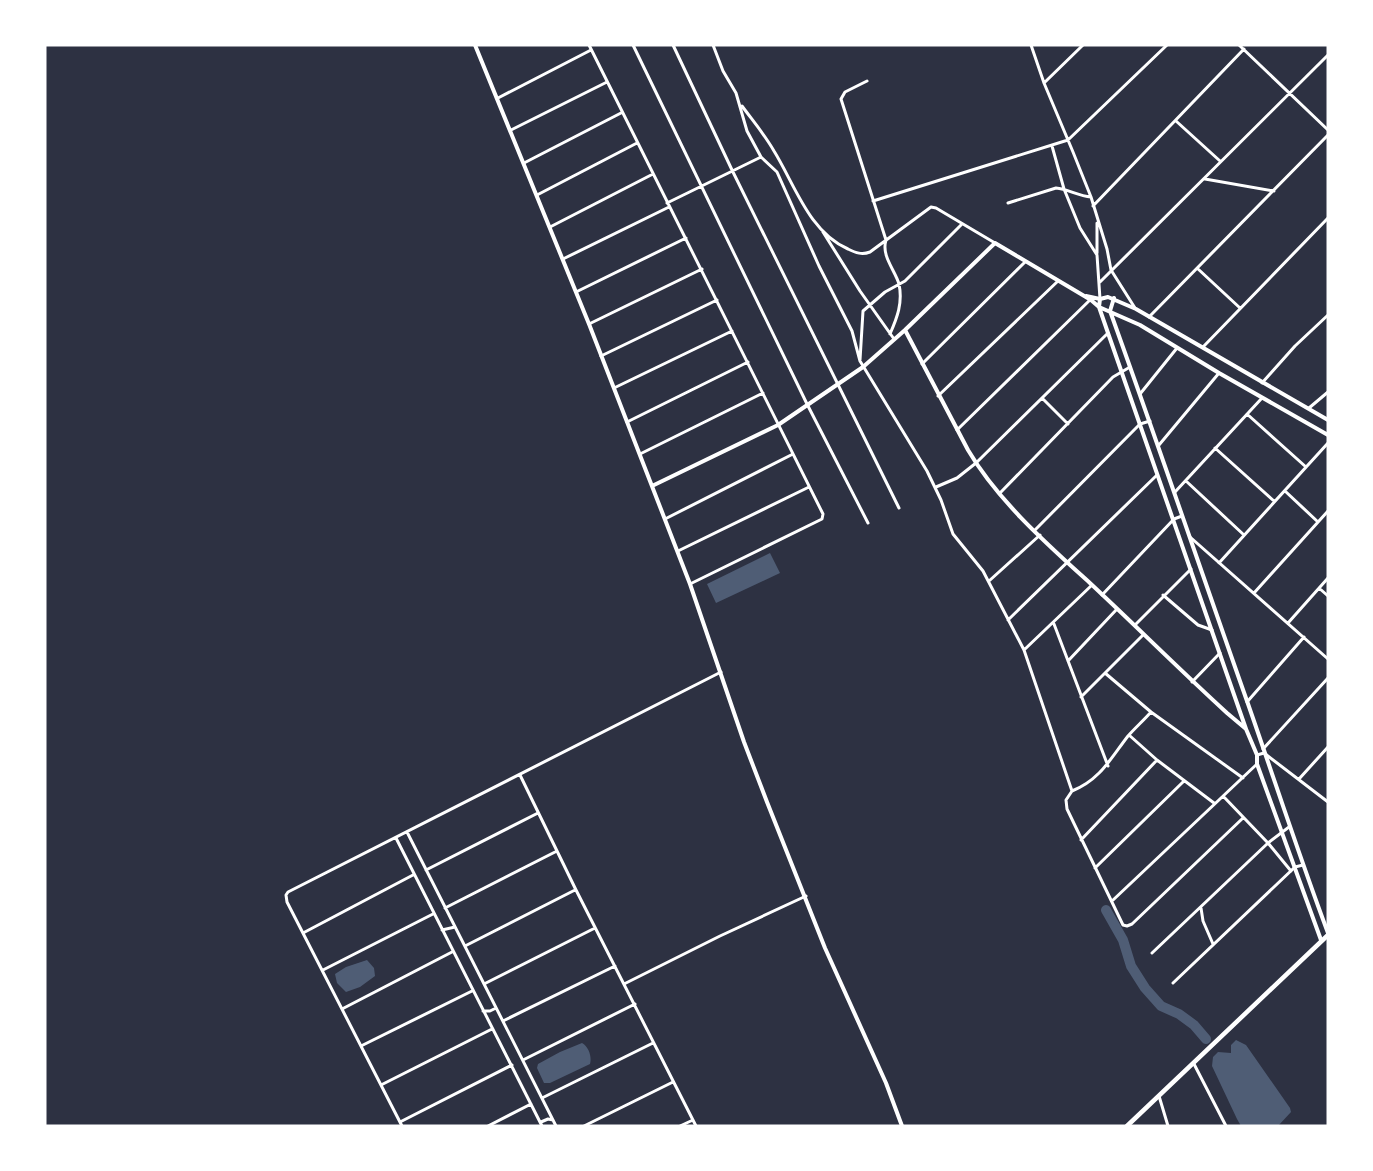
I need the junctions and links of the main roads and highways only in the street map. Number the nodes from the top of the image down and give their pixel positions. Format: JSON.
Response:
{"nodes":[{"id":1,"x":1328,"y":934,"type":"edge"},
{"id":2,"x":1127,"y":1126,"type":"edge"}],
"edges":[{"from":1,"to":2,"type":"main road"}]}
